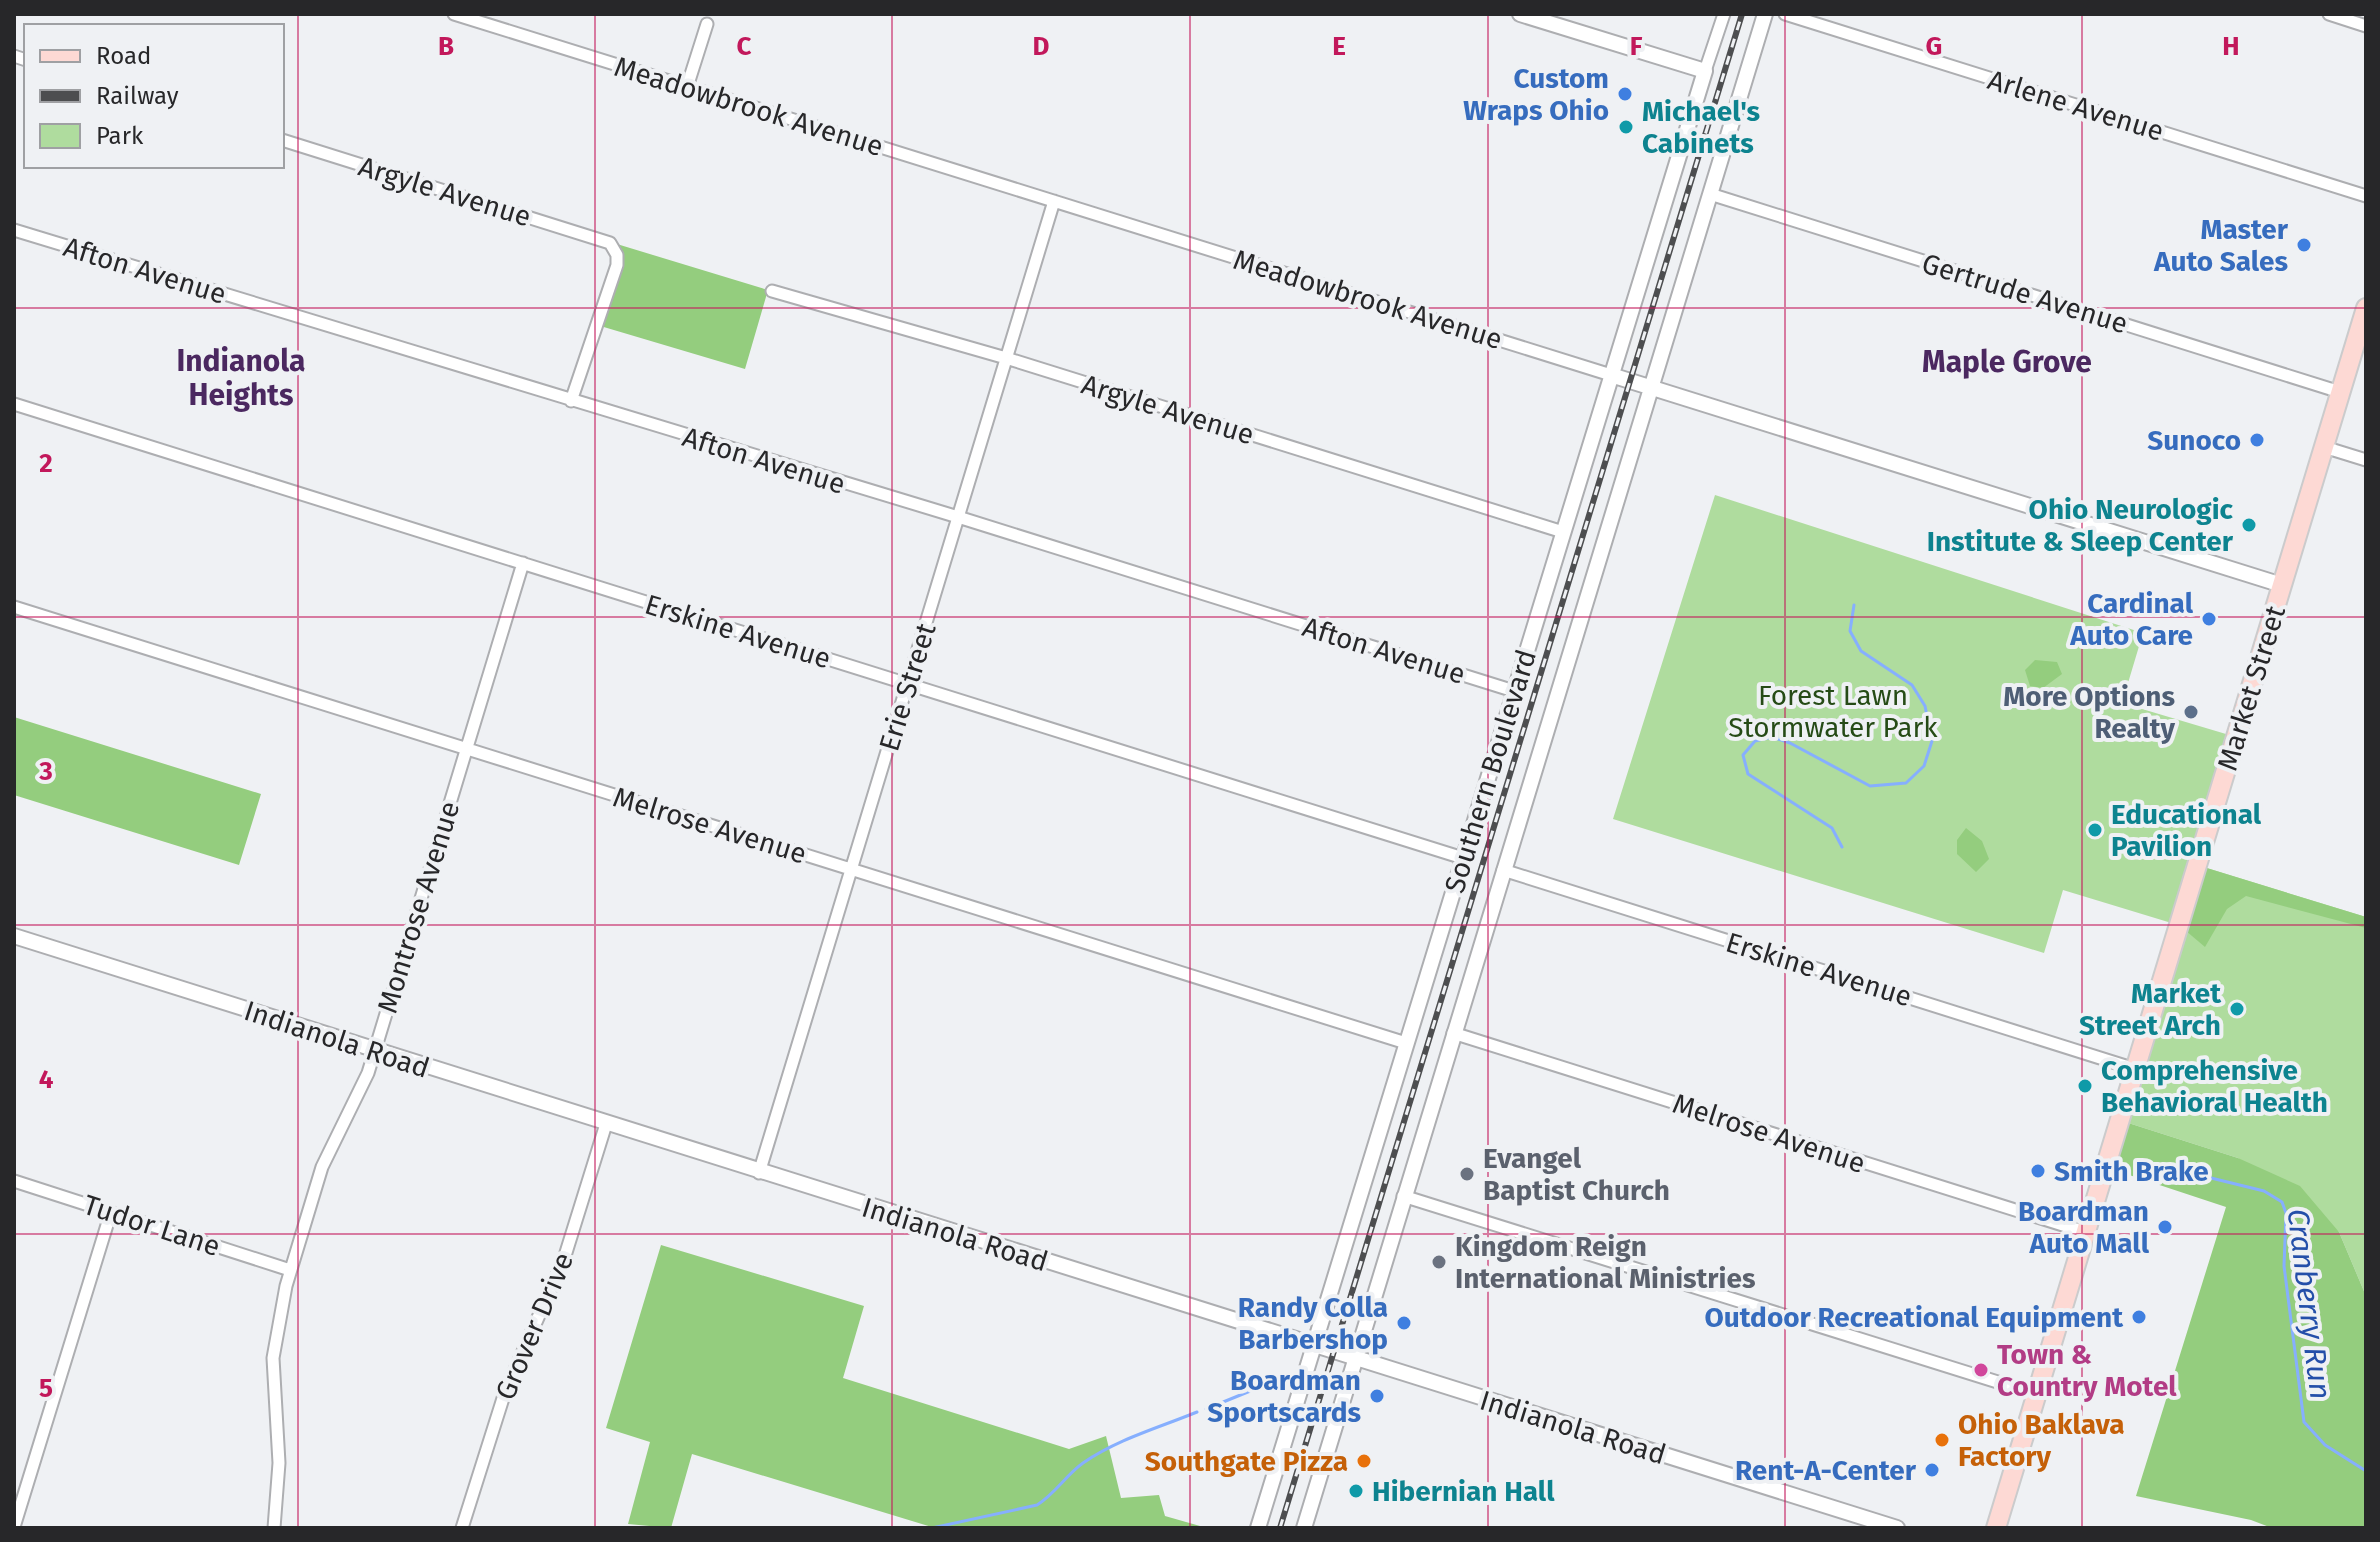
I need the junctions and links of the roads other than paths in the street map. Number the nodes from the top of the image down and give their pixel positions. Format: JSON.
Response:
{"nodes":[{"id":1,"x":454,"y":14,"type":"edge"},
{"id":2,"x":1520,"y":14,"type":"edge"},
{"id":3,"x":1724,"y":14,"type":"edge"},
{"id":4,"x":1765,"y":14,"type":"edge"},
{"id":5,"x":1785,"y":14,"type":"edge"},
{"id":6,"x":2329,"y":14,"type":"edge"},
{"id":7,"x":707,"y":24,"type":"dead end"},
{"id":8,"x":2366,"y":26,"type":"edge"},
{"id":9,"x":1705,"y":71,"type":"junction"},
{"id":10,"x":687,"y":87,"type":"junction"},
{"id":11,"x":284,"y":141,"type":"edge"},
{"id":12,"x":1710,"y":194,"type":"junction"},
{"id":13,"x":2366,"y":196,"type":"edge"},
{"id":14,"x":1054,"y":201,"type":"junction"},
{"id":15,"x":14,"y":230,"type":"edge"},
{"id":16,"x":772,"y":291,"type":"dead end"},
{"id":17,"x":2366,"y":308,"type":"edge"},
{"id":18,"x":1006,"y":358,"type":"junction"},
{"id":19,"x":1611,"y":375,"type":"junction"},
{"id":20,"x":1650,"y":387,"type":"junction"},
{"id":21,"x":2340,"y":392,"type":"junction"},
{"id":22,"x":571,"y":401,"type":"junction"},
{"id":23,"x":14,"y":404,"type":"edge"},
{"id":24,"x":2324,"y":447,"type":"junction"},
{"id":25,"x":2366,"y":460,"type":"edge"},
{"id":26,"x":958,"y":517,"type":"junction"},
{"id":27,"x":1563,"y":532,"type":"junction"},
{"id":28,"x":523,"y":563,"type":"junction"},
{"id":29,"x":2282,"y":585,"type":"junction"},
{"id":30,"x":14,"y":607,"type":"edge"},
{"id":31,"x":908,"y":684,"type":"junction"},
{"id":32,"x":1514,"y":691,"type":"junction"},
{"id":33,"x":465,"y":749,"type":"junction"},
{"id":34,"x":1463,"y":858,"type":"junction"},
{"id":35,"x":851,"y":870,"type":"junction"},
{"id":36,"x":1503,"y":870,"type":"junction"},
{"id":37,"x":14,"y":936,"type":"edge"},
{"id":38,"x":1453,"y":1033,"type":"junction"},
{"id":39,"x":1406,"y":1043,"type":"junction"},
{"id":40,"x":374,"y":1051,"type":"junction"},
{"id":41,"x":2135,"y":1069,"type":"junction"},
{"id":42,"x":606,"y":1124,"type":"junction"},
{"id":43,"x":759,"y":1173,"type":"junction"},
{"id":44,"x":14,"y":1181,"type":"edge"},
{"id":45,"x":1403,"y":1196,"type":"junction"},
{"id":46,"x":111,"y":1212,"type":"junction"},
{"id":47,"x":2085,"y":1232,"type":"junction"},
{"id":48,"x":290,"y":1270,"type":"junction"},
{"id":49,"x":1315,"y":1347,"type":"junction"},
{"id":50,"x":1354,"y":1359,"type":"junction"},
{"id":51,"x":2036,"y":1394,"type":"junction"},
{"id":52,"x":14,"y":1527,"type":"edge"},
{"id":53,"x":274,"y":1528,"type":"edge"},
{"id":54,"x":462,"y":1528,"type":"edge"},
{"id":55,"x":1258,"y":1528,"type":"edge"},
{"id":56,"x":1304,"y":1528,"type":"edge"},
{"id":57,"x":1897,"y":1528,"type":"edge"},
{"id":58,"x":1996,"y":1528,"type":"edge"}],
"edges":[{"from":1,"to":10,"type":"street","name":"Meadowbrook Avenue"},
{"from":2,"to":9,"type":"street"},
{"from":3,"to":9,"type":"street","name":"Southern Boulevard"},
{"from":4,"to":12,"type":"street","name":"Southern Boulevard"},
{"from":5,"to":13,"type":"street","name":"Arlene Avenue"},
{"from":6,"to":8,"type":"street"},
{"from":7,"to":10,"type":"street"},
{"from":9,"to":19,"type":"street","name":"Southern Boulevard"},
{"from":10,"to":14,"type":"street","name":"Meadowbrook Avenue"},
{"from":11,"to":22,"type":"street","name":"Argyle Avenue"},
{"from":12,"to":20,"type":"street","name":"Southern Boulevard"},
{"from":12,"to":21,"type":"street","name":"Gertrude Avenue"},
{"from":14,"to":18,"type":"street","name":"Erie Street"},
{"from":14,"to":19,"type":"street","name":"Meadowbrook Avenue"},
{"from":15,"to":22,"type":"street","name":"Afton Avenue"},
{"from":16,"to":18,"type":"street","name":"Argyle Avenue"},
{"from":17,"to":21,"type":"main road","name":"Market Street"},
{"from":18,"to":26,"type":"street","name":"Erie Street"},
{"from":18,"to":27,"type":"street","name":"Argyle Avenue"},
{"from":19,"to":20,"type":"street","name":"Meadowbrook Avenue"},
{"from":19,"to":27,"type":"street","name":"Southern Boulevard"},
{"from":20,"to":29,"type":"street","name":"Meadowbrook Avenue"},
{"from":20,"to":36,"type":"street","name":"Southern Boulevard"},
{"from":21,"to":24,"type":"main road","name":"Market Street"},
{"from":22,"to":26,"type":"street","name":"Afton Avenue"},
{"from":23,"to":28,"type":"street","name":"Erskine Avenue"},
{"from":24,"to":25,"type":"street"},
{"from":24,"to":29,"type":"main road","name":"Market Street"},
{"from":26,"to":31,"type":"street","name":"Erie Street"},
{"from":26,"to":32,"type":"street","name":"Afton Avenue"},
{"from":27,"to":32,"type":"street","name":"Southern Boulevard"},
{"from":28,"to":31,"type":"street","name":"Erskine Avenue"},
{"from":28,"to":33,"type":"street","name":"Montrose Avenue"},
{"from":29,"to":41,"type":"main road","name":"Market Street"},
{"from":30,"to":33,"type":"street","name":"Melrose Avenue"},
{"from":31,"to":34,"type":"street","name":"Erskine Avenue"},
{"from":31,"to":35,"type":"street","name":"Erie Street"},
{"from":32,"to":34,"type":"street","name":"Southern Boulevard"},
{"from":33,"to":35,"type":"street","name":"Melrose Avenue"},
{"from":33,"to":40,"type":"street","name":"Montrose Avenue"},
{"from":34,"to":39,"type":"street","name":"Southern Boulevard"},
{"from":35,"to":39,"type":"street","name":"Melrose Avenue"},
{"from":35,"to":43,"type":"street","name":"Erie Street"},
{"from":36,"to":38,"type":"street","name":"Southern Boulevard"},
{"from":36,"to":41,"type":"street","name":"Erskine Avenue"},
{"from":37,"to":40,"type":"street","name":"Indianola Road"},
{"from":38,"to":45,"type":"street","name":"Southern Boulevard"},
{"from":38,"to":47,"type":"street","name":"Melrose Avenue"},
{"from":39,"to":49,"type":"street","name":"Southern Boulevard"},
{"from":40,"to":42,"type":"street","name":"Indianola Road"},
{"from":40,"to":48,"type":"street","name":"Montrose Avenue"},
{"from":41,"to":47,"type":"main road","name":"Market Street"},
{"from":42,"to":43,"type":"street","name":"Indianola Road"},
{"from":42,"to":54,"type":"street","name":"Grover Drive"},
{"from":43,"to":49,"type":"street","name":"Indianola Road"},
{"from":44,"to":46,"type":"street","name":"Tudor Lane"},
{"from":45,"to":50,"type":"street","name":"Southern Boulevard"},
{"from":45,"to":51,"type":"street"},
{"from":46,"to":48,"type":"street","name":"Tudor Lane"},
{"from":46,"to":52,"type":"street"},
{"from":47,"to":51,"type":"main road","name":"Market Street"},
{"from":48,"to":53,"type":"street","name":"Montrose Avenue"},
{"from":49,"to":50,"type":"street","name":"Indianola Road"},
{"from":49,"to":55,"type":"street","name":"Southern Boulevard"},
{"from":50,"to":56,"type":"street","name":"Southern Boulevard"},
{"from":50,"to":57,"type":"street","name":"Indianola Road"},
{"from":51,"to":58,"type":"main road","name":"Market Street"}]}
